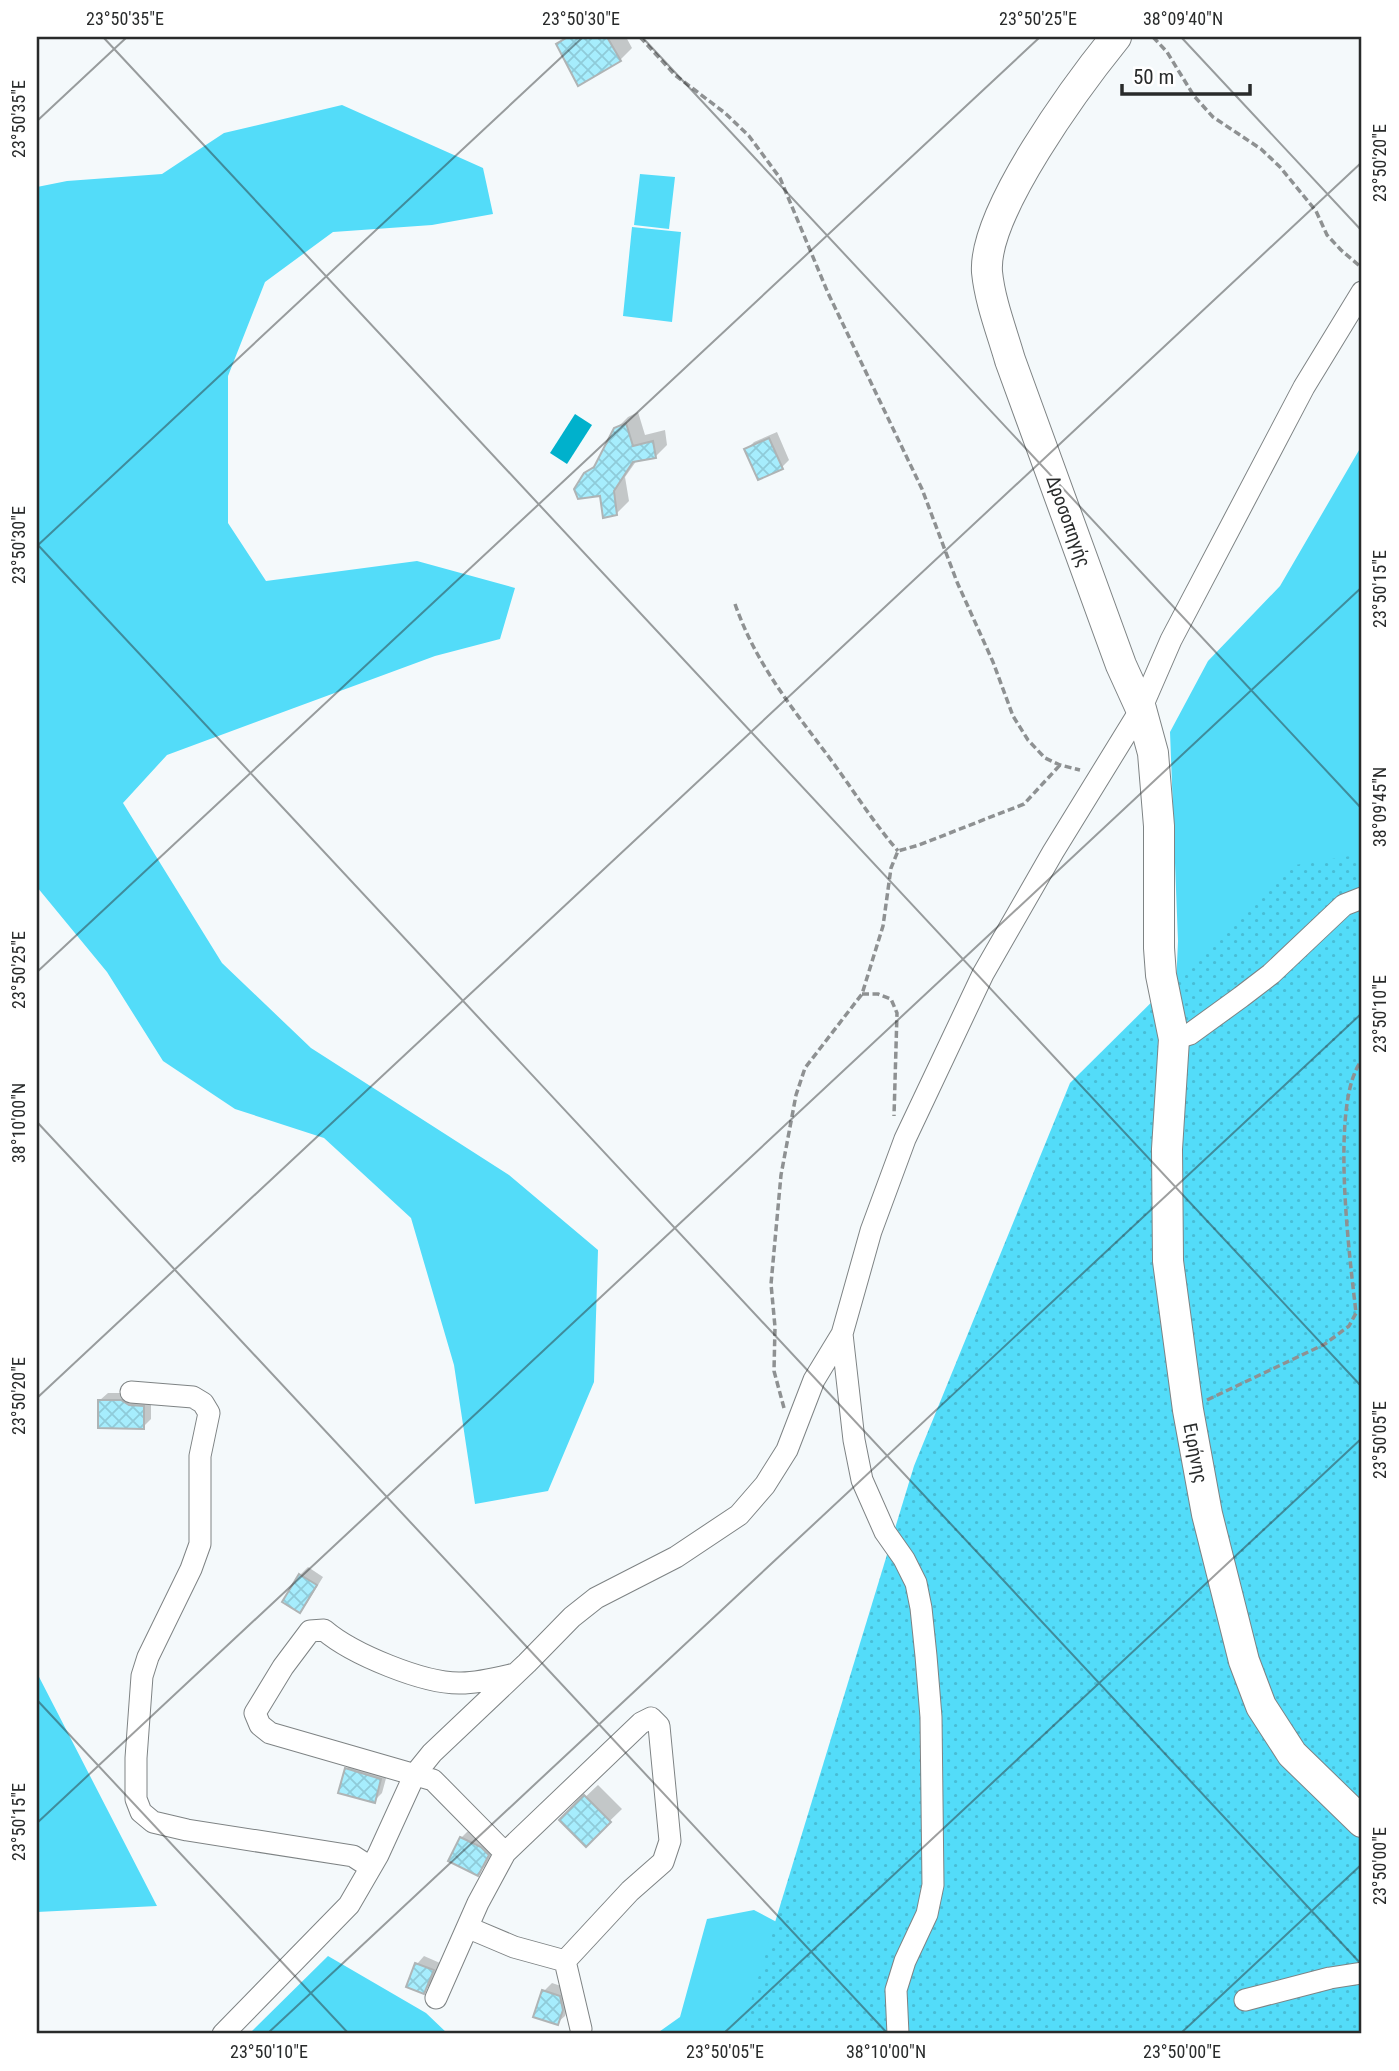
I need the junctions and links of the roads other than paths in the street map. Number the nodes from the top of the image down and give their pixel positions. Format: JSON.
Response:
{"nodes":[{"id":1,"x":1116,"y":37,"type":"edge"},
{"id":2,"x":1362,"y":292,"type":"edge"},
{"id":3,"x":1141,"y":709,"type":"junction"},
{"id":4,"x":1362,"y":898,"type":"edge"},
{"id":5,"x":1174,"y":1039,"type":"junction"},
{"id":6,"x":842,"y":1335,"type":"junction"},
{"id":7,"x":131,"y":1392,"type":"dead end"},
{"id":8,"x":515,"y":1674,"type":"junction"},
{"id":9,"x":415,"y":1774,"type":"junction"},
{"id":10,"x":1362,"y":1822,"type":"edge"},
{"id":11,"x":505,"y":1853,"type":"junction"},
{"id":12,"x":370,"y":1867,"type":"junction"},
{"id":13,"x":469,"y":1928,"type":"junction"},
{"id":14,"x":565,"y":1961,"type":"junction"},
{"id":15,"x":1362,"y":1973,"type":"edge"},
{"id":16,"x":436,"y":1998,"type":"dead end"},
{"id":17,"x":1245,"y":2000,"type":"dead end"},
{"id":18,"x":581,"y":2029,"type":"dead end"},
{"id":19,"x":223,"y":2034,"type":"edge"},
{"id":20,"x":898,"y":2034,"type":"edge"}],
"edges":[{"from":1,"to":3,"type":"street","name":"Δροσοπηγής"},
{"from":2,"to":3,"type":"street"},
{"from":3,"to":5,"type":"street","name":"Δροσοπηγής"},
{"from":3,"to":6,"type":"street"},
{"from":4,"to":5,"type":"street"},
{"from":5,"to":10,"type":"street","name":"Ειρήνης"},
{"from":6,"to":8,"type":"street"},
{"from":6,"to":20,"type":"street"},
{"from":7,"to":12,"type":"street"},
{"from":8,"to":9,"type":"street"},
{"from":8,"to":9,"type":"street"},
{"from":9,"to":11,"type":"street"},
{"from":9,"to":12,"type":"street"},
{"from":11,"to":13,"type":"street"},
{"from":11,"to":14,"type":"street"},
{"from":12,"to":19,"type":"street"},
{"from":13,"to":14,"type":"street"},
{"from":13,"to":16,"type":"street"},
{"from":14,"to":18,"type":"street"},
{"from":15,"to":17,"type":"street"}]}
